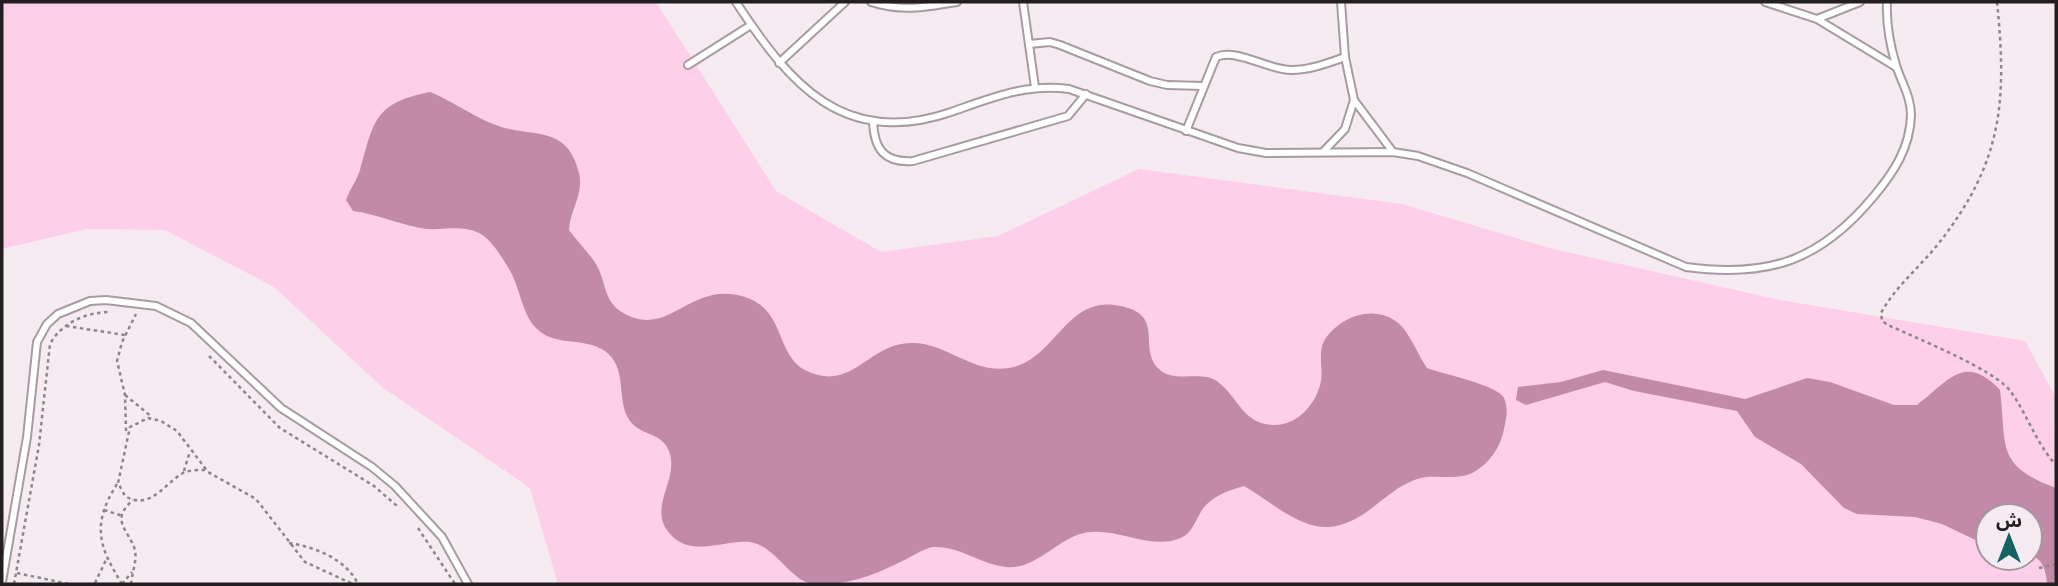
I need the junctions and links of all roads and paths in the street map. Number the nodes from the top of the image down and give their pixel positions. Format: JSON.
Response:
{"nodes":[{"id":1,"x":736,"y":2,"type":"edge"},
{"id":2,"x":845,"y":2,"type":"edge"},
{"id":3,"x":871,"y":2,"type":"edge"},
{"id":4,"x":957,"y":2,"type":"edge"},
{"id":5,"x":1023,"y":2,"type":"edge"},
{"id":6,"x":1341,"y":2,"type":"edge"},
{"id":7,"x":1765,"y":2,"type":"edge"},
{"id":8,"x":1860,"y":2,"type":"edge"},
{"id":9,"x":1887,"y":2,"type":"edge"},
{"id":10,"x":1997,"y":2,"type":"edge"},
{"id":11,"x":1817,"y":19,"type":"junction"},
{"id":12,"x":751,"y":25,"type":"junction"},
{"id":13,"x":1029,"y":44,"type":"junction"},
{"id":14,"x":1345,"y":57,"type":"junction"},
{"id":15,"x":779,"y":64,"type":"junction"},
{"id":16,"x":688,"y":65,"type":"dead end"},
{"id":17,"x":1896,"y":67,"type":"junction"},
{"id":18,"x":1203,"y":86,"type":"junction"},
{"id":19,"x":1035,"y":87,"type":"junction"},
{"id":20,"x":1086,"y":94,"type":"junction"},
{"id":21,"x":1354,"y":100,"type":"junction"},
{"id":22,"x":873,"y":121,"type":"junction"},
{"id":23,"x":1186,"y":131,"type":"junction"},
{"id":24,"x":1323,"y":152,"type":"junction"},
{"id":25,"x":1393,"y":152,"type":"junction"},
{"id":26,"x":120,"y":312,"type":"dead end"},
{"id":27,"x":128,"y":313,"type":"dead end"},
{"id":28,"x":136,"y":314,"type":"junction"},
{"id":29,"x":144,"y":315,"type":"dead end"},
{"id":30,"x":64,"y":326,"type":"junction"},
{"id":31,"x":125,"y":335,"type":"junction"},
{"id":32,"x":205,"y":352,"type":"dead end"},
{"id":33,"x":125,"y":395,"type":"junction"},
{"id":34,"x":155,"y":418,"type":"junction"},
{"id":35,"x":127,"y":433,"type":"junction"},
{"id":36,"x":190,"y":451,"type":"junction"},
{"id":37,"x":2056,"y":466,"type":"edge"},
{"id":38,"x":205,"y":470,"type":"junction"},
{"id":39,"x":183,"y":473,"type":"junction"},
{"id":40,"x":118,"y":483,"type":"junction"},
{"id":41,"x":133,"y":500,"type":"junction"},
{"id":42,"x":104,"y":510,"type":"junction"},
{"id":43,"x":404,"y":512,"type":"dead end"},
{"id":44,"x":122,"y":516,"type":"junction"},
{"id":45,"x":411,"y":520,"type":"dead end"},
{"id":46,"x":288,"y":543,"type":"junction"},
{"id":47,"x":106,"y":561,"type":"junction"},
{"id":48,"x":132,"y":572,"type":"junction"},
{"id":49,"x":16,"y":573,"type":"junction"},
{"id":50,"x":2,"y":582,"type":"edge"},
{"id":51,"x":95,"y":583,"type":"edge"},
{"id":52,"x":14,"y":584,"type":"edge"},
{"id":53,"x":69,"y":584,"type":"edge"},
{"id":54,"x":87,"y":584,"type":"edge"},
{"id":55,"x":121,"y":584,"type":"edge"},
{"id":56,"x":131,"y":584,"type":"edge"},
{"id":57,"x":353,"y":584,"type":"edge"},
{"id":58,"x":358,"y":584,"type":"edge"},
{"id":59,"x":454,"y":584,"type":"edge"},
{"id":60,"x":468,"y":584,"type":"edge"}],
"edges":[{"from":1,"to":12,"type":"lane"},
{"from":2,"to":15,"type":"lane"},
{"from":3,"to":4,"type":"lane"},
{"from":5,"to":13,"type":"lane"},
{"from":6,"to":14,"type":"lane"},
{"from":7,"to":11,"type":"lane"},
{"from":8,"to":11,"type":"lane"},
{"from":9,"to":17,"type":"lane"},
{"from":10,"to":37,"type":"path"},
{"from":11,"to":17,"type":"lane"},
{"from":12,"to":15,"type":"lane"},
{"from":12,"to":16,"type":"lane"},
{"from":13,"to":18,"type":"lane"},
{"from":13,"to":19,"type":"lane"},
{"from":14,"to":18,"type":"lane"},
{"from":14,"to":21,"type":"lane"},
{"from":15,"to":22,"type":"lane"},
{"from":17,"to":25,"type":"lane"},
{"from":18,"to":23,"type":"lane"},
{"from":19,"to":20,"type":"lane"},
{"from":19,"to":22,"type":"lane"},
{"from":20,"to":22,"type":"lane"},
{"from":20,"to":23,"type":"lane"},
{"from":21,"to":24,"type":"lane"},
{"from":21,"to":25,"type":"lane"},
{"from":23,"to":24,"type":"lane"},
{"from":24,"to":25,"type":"lane"},
{"from":26,"to":30,"type":"path"},
{"from":27,"to":28,"type":"path"},
{"from":28,"to":29,"type":"path"},
{"from":28,"to":31,"type":"path"},
{"from":30,"to":31,"type":"path"},
{"from":30,"to":49,"type":"path"},
{"from":31,"to":33,"type":"path"},
{"from":32,"to":43,"type":"path"},
{"from":33,"to":34,"type":"path"},
{"from":33,"to":35,"type":"path"},
{"from":34,"to":35,"type":"path"},
{"from":34,"to":36,"type":"path"},
{"from":35,"to":40,"type":"path"},
{"from":36,"to":38,"type":"path"},
{"from":36,"to":39,"type":"path"},
{"from":38,"to":39,"type":"path"},
{"from":38,"to":46,"type":"path"},
{"from":39,"to":41,"type":"path"},
{"from":40,"to":41,"type":"path"},
{"from":40,"to":42,"type":"path"},
{"from":41,"to":44,"type":"path"},
{"from":42,"to":44,"type":"path"},
{"from":42,"to":47,"type":"path"},
{"from":44,"to":48,"type":"path"},
{"from":45,"to":59,"type":"path"},
{"from":46,"to":57,"type":"path"},
{"from":46,"to":58,"type":"path"},
{"from":47,"to":51,"type":"path"},
{"from":47,"to":55,"type":"path"},
{"from":48,"to":55,"type":"path"},
{"from":48,"to":56,"type":"path"},
{"from":49,"to":52,"type":"path"},
{"from":49,"to":53,"type":"path"},
{"from":50,"to":60,"type":"lane"},
{"from":51,"to":54,"type":"path"},
{"from":51,"to":55,"type":"path"}]}
